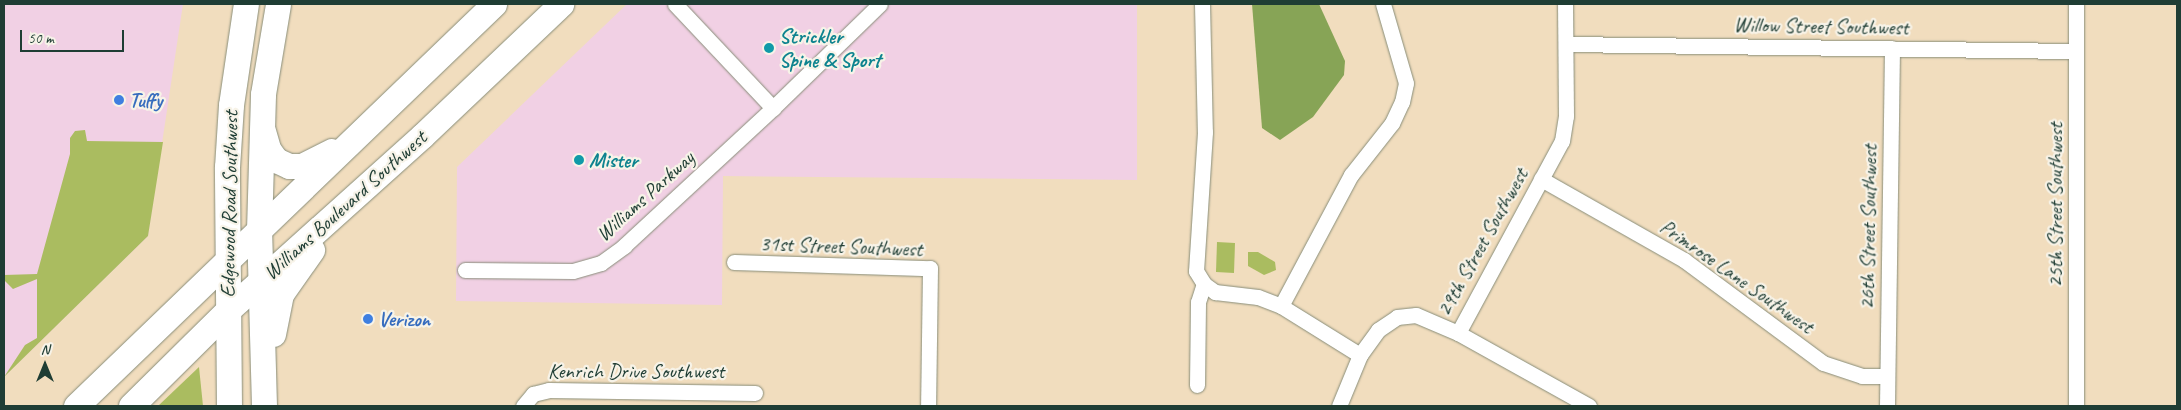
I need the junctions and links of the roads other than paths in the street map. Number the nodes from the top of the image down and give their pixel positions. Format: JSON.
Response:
{"nodes":[{"id":1,"x":246,"y":4,"type":"edge"},
{"id":2,"x":278,"y":4,"type":"edge"},
{"id":3,"x":494,"y":4,"type":"edge"},
{"id":4,"x":561,"y":4,"type":"edge"},
{"id":5,"x":676,"y":4,"type":"edge"},
{"id":6,"x":880,"y":4,"type":"edge"},
{"id":7,"x":1202,"y":4,"type":"edge"},
{"id":8,"x":1383,"y":4,"type":"edge"},
{"id":9,"x":1565,"y":4,"type":"edge"},
{"id":10,"x":2076,"y":4,"type":"edge"},
{"id":11,"x":1566,"y":44,"type":"junction"},
{"id":12,"x":1892,"y":48,"type":"junction"},
{"id":13,"x":2076,"y":51,"type":"junction"},
{"id":14,"x":773,"y":108,"type":"junction"},
{"id":15,"x":262,"y":125,"type":"junction"},
{"id":16,"x":353,"y":139,"type":"junction"},
{"id":17,"x":1541,"y":179,"type":"junction"},
{"id":18,"x":350,"y":201,"type":"junction"},
{"id":19,"x":259,"y":230,"type":"junction"},
{"id":20,"x":227,"y":261,"type":"junction"},
{"id":21,"x":734,"y":262,"type":"dead end"},
{"id":22,"x":465,"y":270,"type":"dead end"},
{"id":23,"x":261,"y":281,"type":"junction"},
{"id":24,"x":1204,"y":284,"type":"junction"},
{"id":25,"x":1281,"y":306,"type":"junction"},
{"id":26,"x":227,"y":312,"type":"junction"},
{"id":27,"x":1458,"y":333,"type":"junction"},
{"id":28,"x":1360,"y":355,"type":"junction"},
{"id":29,"x":1887,"y":376,"type":"junction"},
{"id":30,"x":1197,"y":385,"type":"dead end"},
{"id":31,"x":755,"y":393,"type":"dead end"},
{"id":32,"x":76,"y":406,"type":"edge"},
{"id":33,"x":131,"y":406,"type":"edge"},
{"id":34,"x":230,"y":406,"type":"edge"},
{"id":35,"x":265,"y":406,"type":"edge"},
{"id":36,"x":523,"y":406,"type":"edge"},
{"id":37,"x":928,"y":406,"type":"edge"},
{"id":38,"x":1339,"y":406,"type":"edge"},
{"id":39,"x":1589,"y":406,"type":"edge"},
{"id":40,"x":1886,"y":406,"type":"edge"},
{"id":41,"x":2076,"y":406,"type":"edge"}],
"edges":[{"from":1,"to":20,"type":"main road","name":"Edgewood Road Southwest"},
{"from":2,"to":15,"type":"main road","name":"Edgewood Road Southwest"},
{"from":3,"to":16,"type":"main road","name":"Williams Boulevard Southwest"},
{"from":4,"to":18,"type":"main road","name":"Williams Boulevard Southwest"},
{"from":5,"to":14,"type":"street"},
{"from":6,"to":14,"type":"street","name":"Williams Parkway"},
{"from":7,"to":24,"type":"street"},
{"from":8,"to":25,"type":"street"},
{"from":9,"to":11,"type":"street","name":"29th Street Southwest"},
{"from":10,"to":13,"type":"street","name":"25th Street Southwest"},
{"from":11,"to":12,"type":"street","name":"Willow Street Southwest"},
{"from":11,"to":17,"type":"street","name":"29th Street Southwest"},
{"from":12,"to":13,"type":"street","name":"Willow Street Southwest"},
{"from":12,"to":29,"type":"street","name":"26th Street Southwest"},
{"from":13,"to":41,"type":"street","name":"25th Street Southwest"},
{"from":14,"to":22,"type":"street","name":"Williams Parkway"},
{"from":15,"to":16,"type":"main road"},
{"from":15,"to":19,"type":"main road","name":"Edgewood Road Southwest"},
{"from":16,"to":19,"type":"main road","name":"Williams Boulevard Southwest"},
{"from":17,"to":27,"type":"street","name":"29th Street Southwest"},
{"from":17,"to":29,"type":"street","name":"Primrose Lane Southwest"},
{"from":18,"to":23,"type":"main road","name":"Williams Boulevard Southwest"},
{"from":18,"to":35,"type":"main road"},
{"from":19,"to":20,"type":"main road","name":"Williams Boulevard Southwest"},
{"from":19,"to":23,"type":"main road","name":"Edgewood Road Southwest"},
{"from":20,"to":26,"type":"main road","name":"Edgewood Road Southwest"},
{"from":20,"to":32,"type":"main road","name":"Williams Boulevard Southwest"},
{"from":21,"to":37,"type":"street","name":"31st Street Southwest"},
{"from":23,"to":26,"type":"main road","name":"Williams Boulevard Southwest"},
{"from":23,"to":35,"type":"main road","name":"Edgewood Road Southwest"},
{"from":24,"to":25,"type":"street"},
{"from":24,"to":30,"type":"street"},
{"from":25,"to":28,"type":"street"},
{"from":26,"to":33,"type":"main road","name":"Williams Boulevard Southwest"},
{"from":26,"to":34,"type":"main road","name":"Edgewood Road Southwest"},
{"from":27,"to":28,"type":"street","name":"29th Street Southwest"},
{"from":27,"to":39,"type":"street"},
{"from":28,"to":38,"type":"street","name":"29th Street Southwest"},
{"from":29,"to":40,"type":"street","name":"26th Street Southwest"},
{"from":31,"to":36,"type":"street","name":"Kenrich Drive Southwest"}]}
